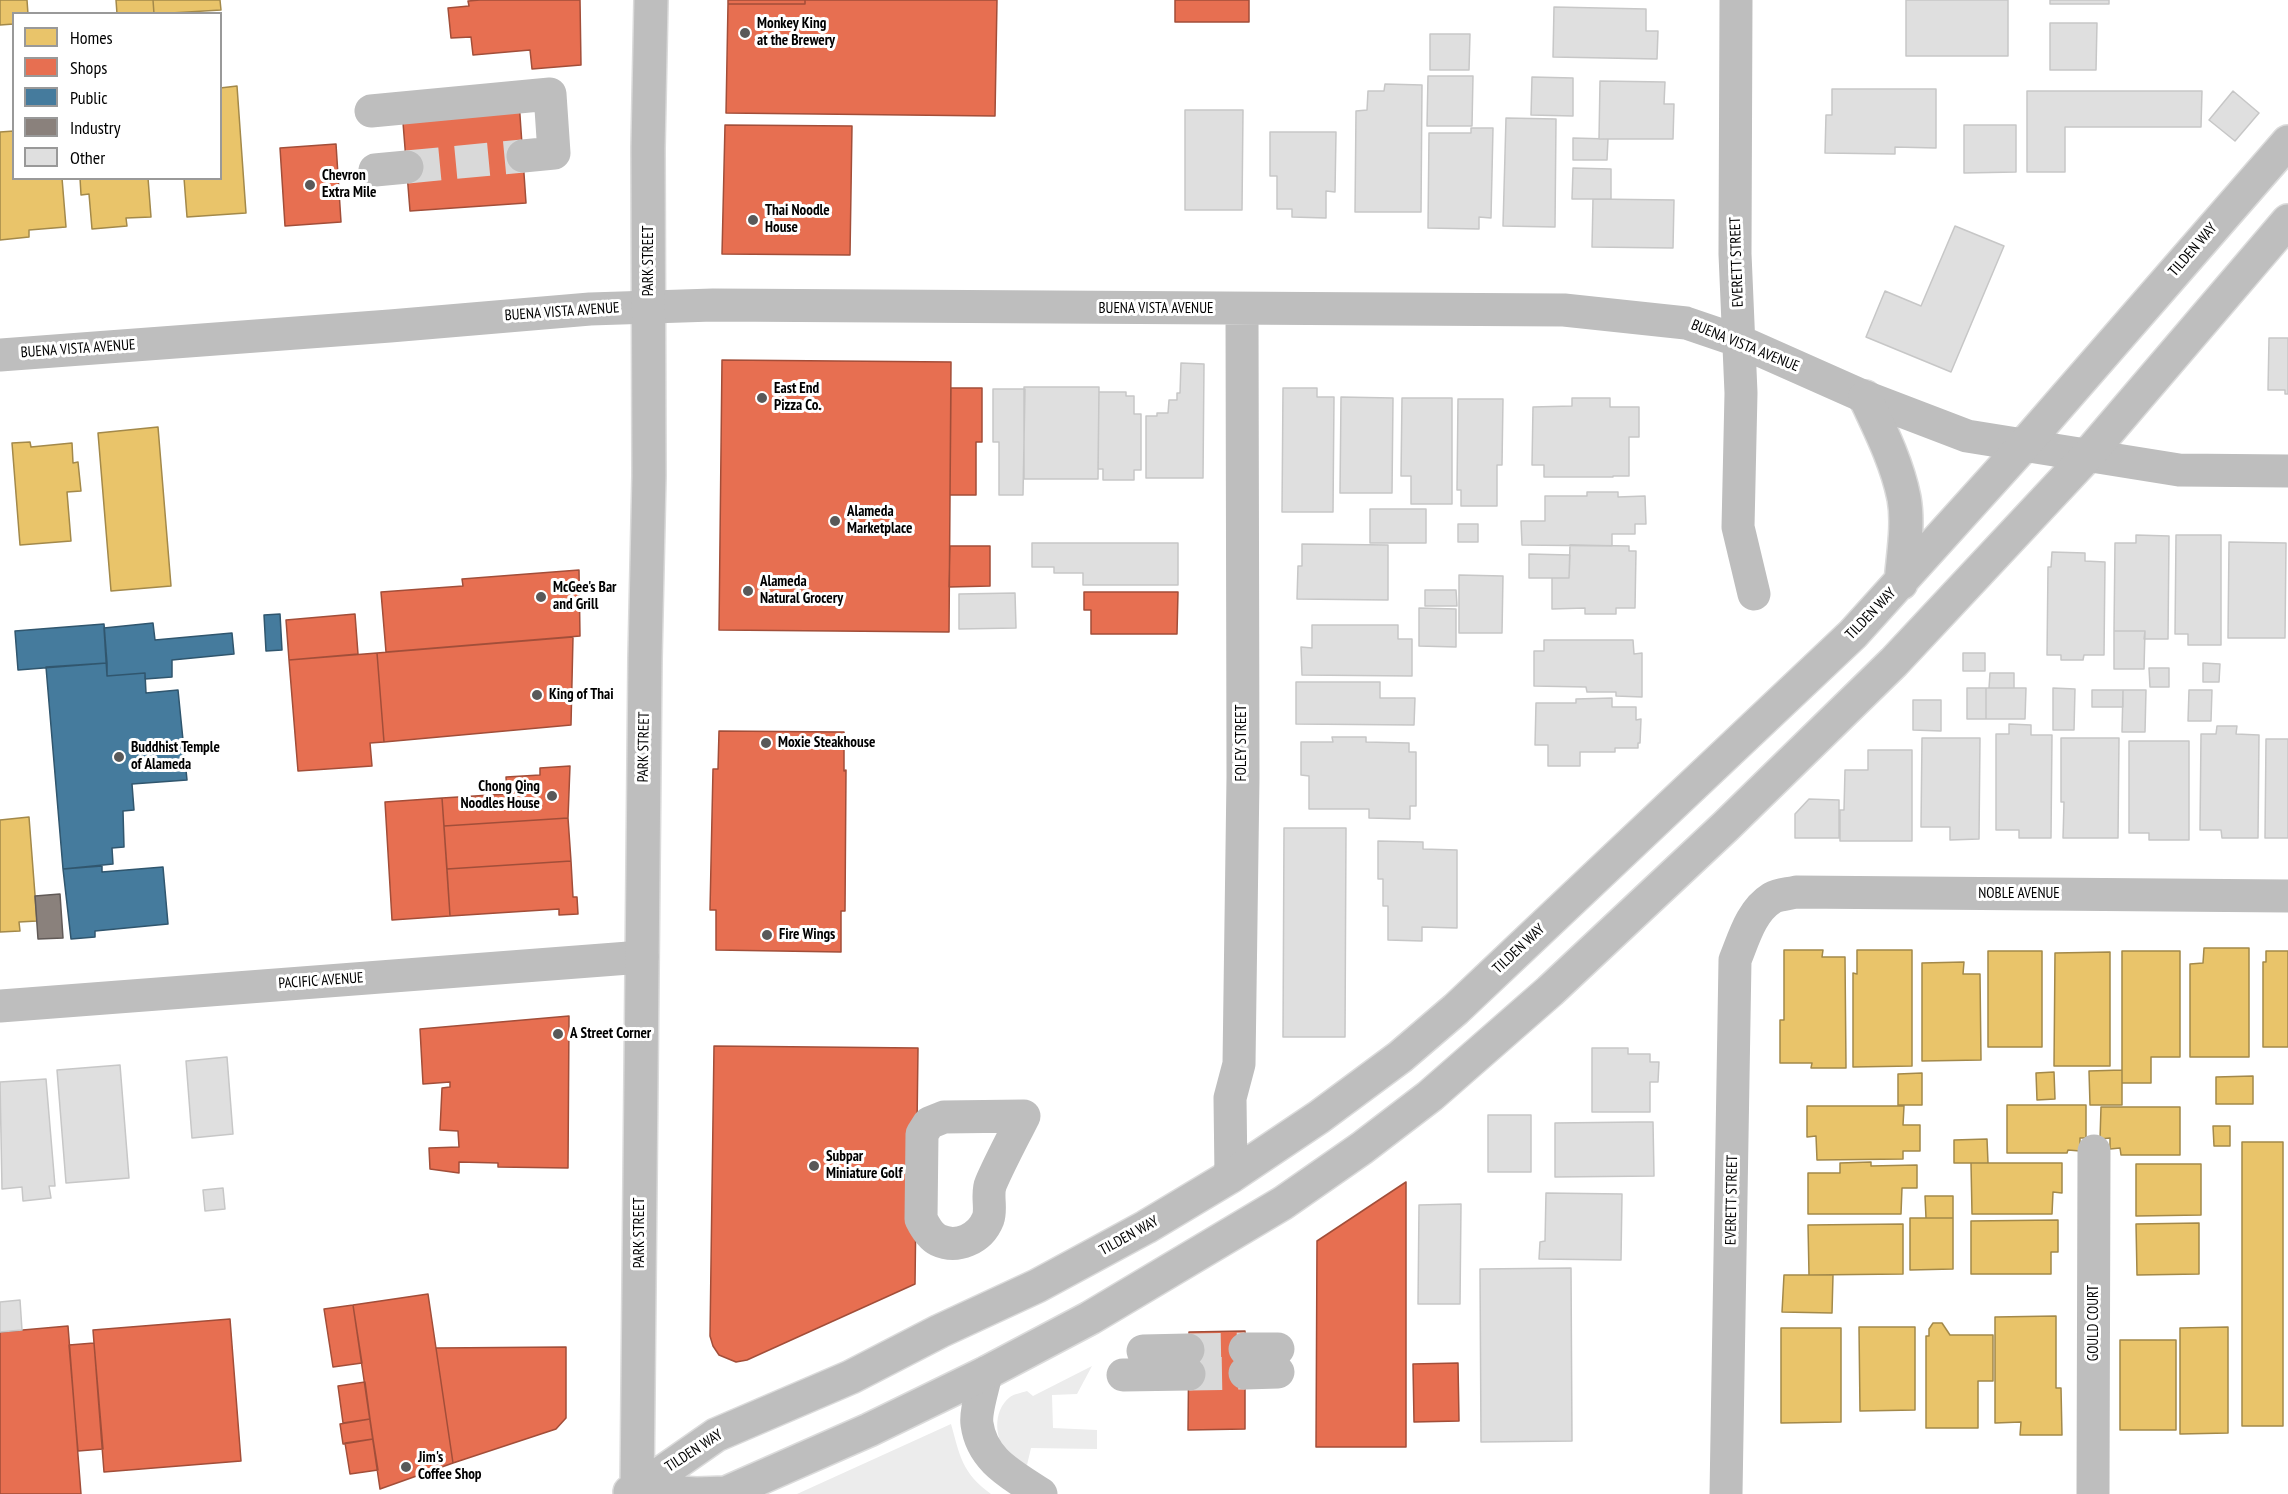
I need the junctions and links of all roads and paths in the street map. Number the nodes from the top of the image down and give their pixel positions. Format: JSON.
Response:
{"nodes":[{"id":1,"x":651,"y":0,"type":"edge"},
{"id":2,"x":1736,"y":0,"type":"edge"},
{"id":3,"x":371,"y":111,"type":"dead end"},
{"id":4,"x":2288,"y":142,"type":"edge"},
{"id":5,"x":523,"y":156,"type":"tunnel mouth"},
{"id":6,"x":407,"y":167,"type":"tunnel mouth"},
{"id":7,"x":375,"y":170,"type":"dead end"},
{"id":8,"x":2288,"y":221,"type":"edge"},
{"id":9,"x":649,"y":307,"type":"junction"},
{"id":10,"x":1242,"y":309,"type":"junction"},
{"id":11,"x":1739,"y":341,"type":"junction"},
{"id":12,"x":0,"y":355,"type":"edge"},
{"id":13,"x":1866,"y":397,"type":"junction"},
{"id":14,"x":2024,"y":445,"type":"junction"},
{"id":15,"x":2087,"y":456,"type":"junction"},
{"id":16,"x":2288,"y":471,"type":"edge"},
{"id":17,"x":1901,"y":582,"type":"junction"},
{"id":18,"x":1754,"y":594,"type":"dead end"},
{"id":19,"x":2288,"y":896,"type":"edge"},
{"id":20,"x":1757,"y":912,"type":"joint"},
{"id":21,"x":642,"y":957,"type":"junction"},
{"id":22,"x":0,"y":1006,"type":"edge"},
{"id":23,"x":2094,"y":1151,"type":"dead end"},
{"id":24,"x":1231,"y":1176,"type":"junction"},
{"id":25,"x":1278,"y":1360,"type":"dead end"},
{"id":26,"x":1245,"y":1361,"type":"tunnel mouth"},
{"id":27,"x":1189,"y":1362,"type":"tunnel mouth"},
{"id":28,"x":1133,"y":1363,"type":"dead end"},
{"id":29,"x":986,"y":1373,"type":"junction"},
{"id":30,"x":632,"y":1493,"type":"edge"},
{"id":31,"x":727,"y":1494,"type":"edge"},
{"id":32,"x":1041,"y":1494,"type":"edge"},
{"id":33,"x":1726,"y":1494,"type":"edge"},
{"id":34,"x":2093,"y":1494,"type":"edge"}],
"edges":[{"from":1,"to":9,"type":"street","name":"PARK STREET"},
{"from":2,"to":11,"type":"street","name":"EVERETT STREET"},
{"from":3,"to":5,"type":"street"},
{"from":4,"to":14,"type":"street","name":"TILDEN WAY"},
{"from":6,"to":7,"type":"street"},
{"from":8,"to":15,"type":"street","name":"TILDEN WAY"},
{"from":9,"to":10,"type":"street","name":"BUENA VISTA AVENUE"},
{"from":9,"to":12,"type":"street","name":"BUENA VISTA AVENUE"},
{"from":9,"to":21,"type":"street","name":"PARK STREET"},
{"from":10,"to":11,"type":"street","name":"BUENA VISTA AVENUE"},
{"from":10,"to":24,"type":"street","name":"FOLEY STREET"},
{"from":11,"to":13,"type":"street","name":"BUENA VISTA AVENUE"},
{"from":11,"to":18,"type":"street","name":"EVERETT STREET"},
{"from":13,"to":14,"type":"street","name":"BUENA VISTA AVENUE"},
{"from":13,"to":17,"type":"street"},
{"from":14,"to":15,"type":"street","name":"BUENA VISTA AVENUE"},
{"from":14,"to":17,"type":"street","name":"TILDEN WAY"},
{"from":15,"to":16,"type":"street","name":"BUENA VISTA AVENUE"},
{"from":15,"to":29,"type":"street","name":"TILDEN WAY"},
{"from":17,"to":24,"type":"street","name":"TILDEN WAY"},
{"from":19,"to":20,"type":"street","name":"NOBLE AVENUE"},
{"from":20,"to":33,"type":"street","name":"EVERETT STREET"},
{"from":21,"to":22,"type":"street","name":"PACIFIC AVENUE"},
{"from":21,"to":30,"type":"street","name":"PARK STREET"},
{"from":23,"to":34,"type":"street","name":"GOULD COURT"},
{"from":24,"to":30,"type":"street","name":"TILDEN WAY"},
{"from":25,"to":26,"type":"street"},
{"from":27,"to":28,"type":"street"},
{"from":29,"to":31,"type":"street","name":"TILDEN WAY"},
{"from":29,"to":32,"type":"street"},
{"from":30,"to":31,"type":"street","name":"TILDEN WAY"}]}
